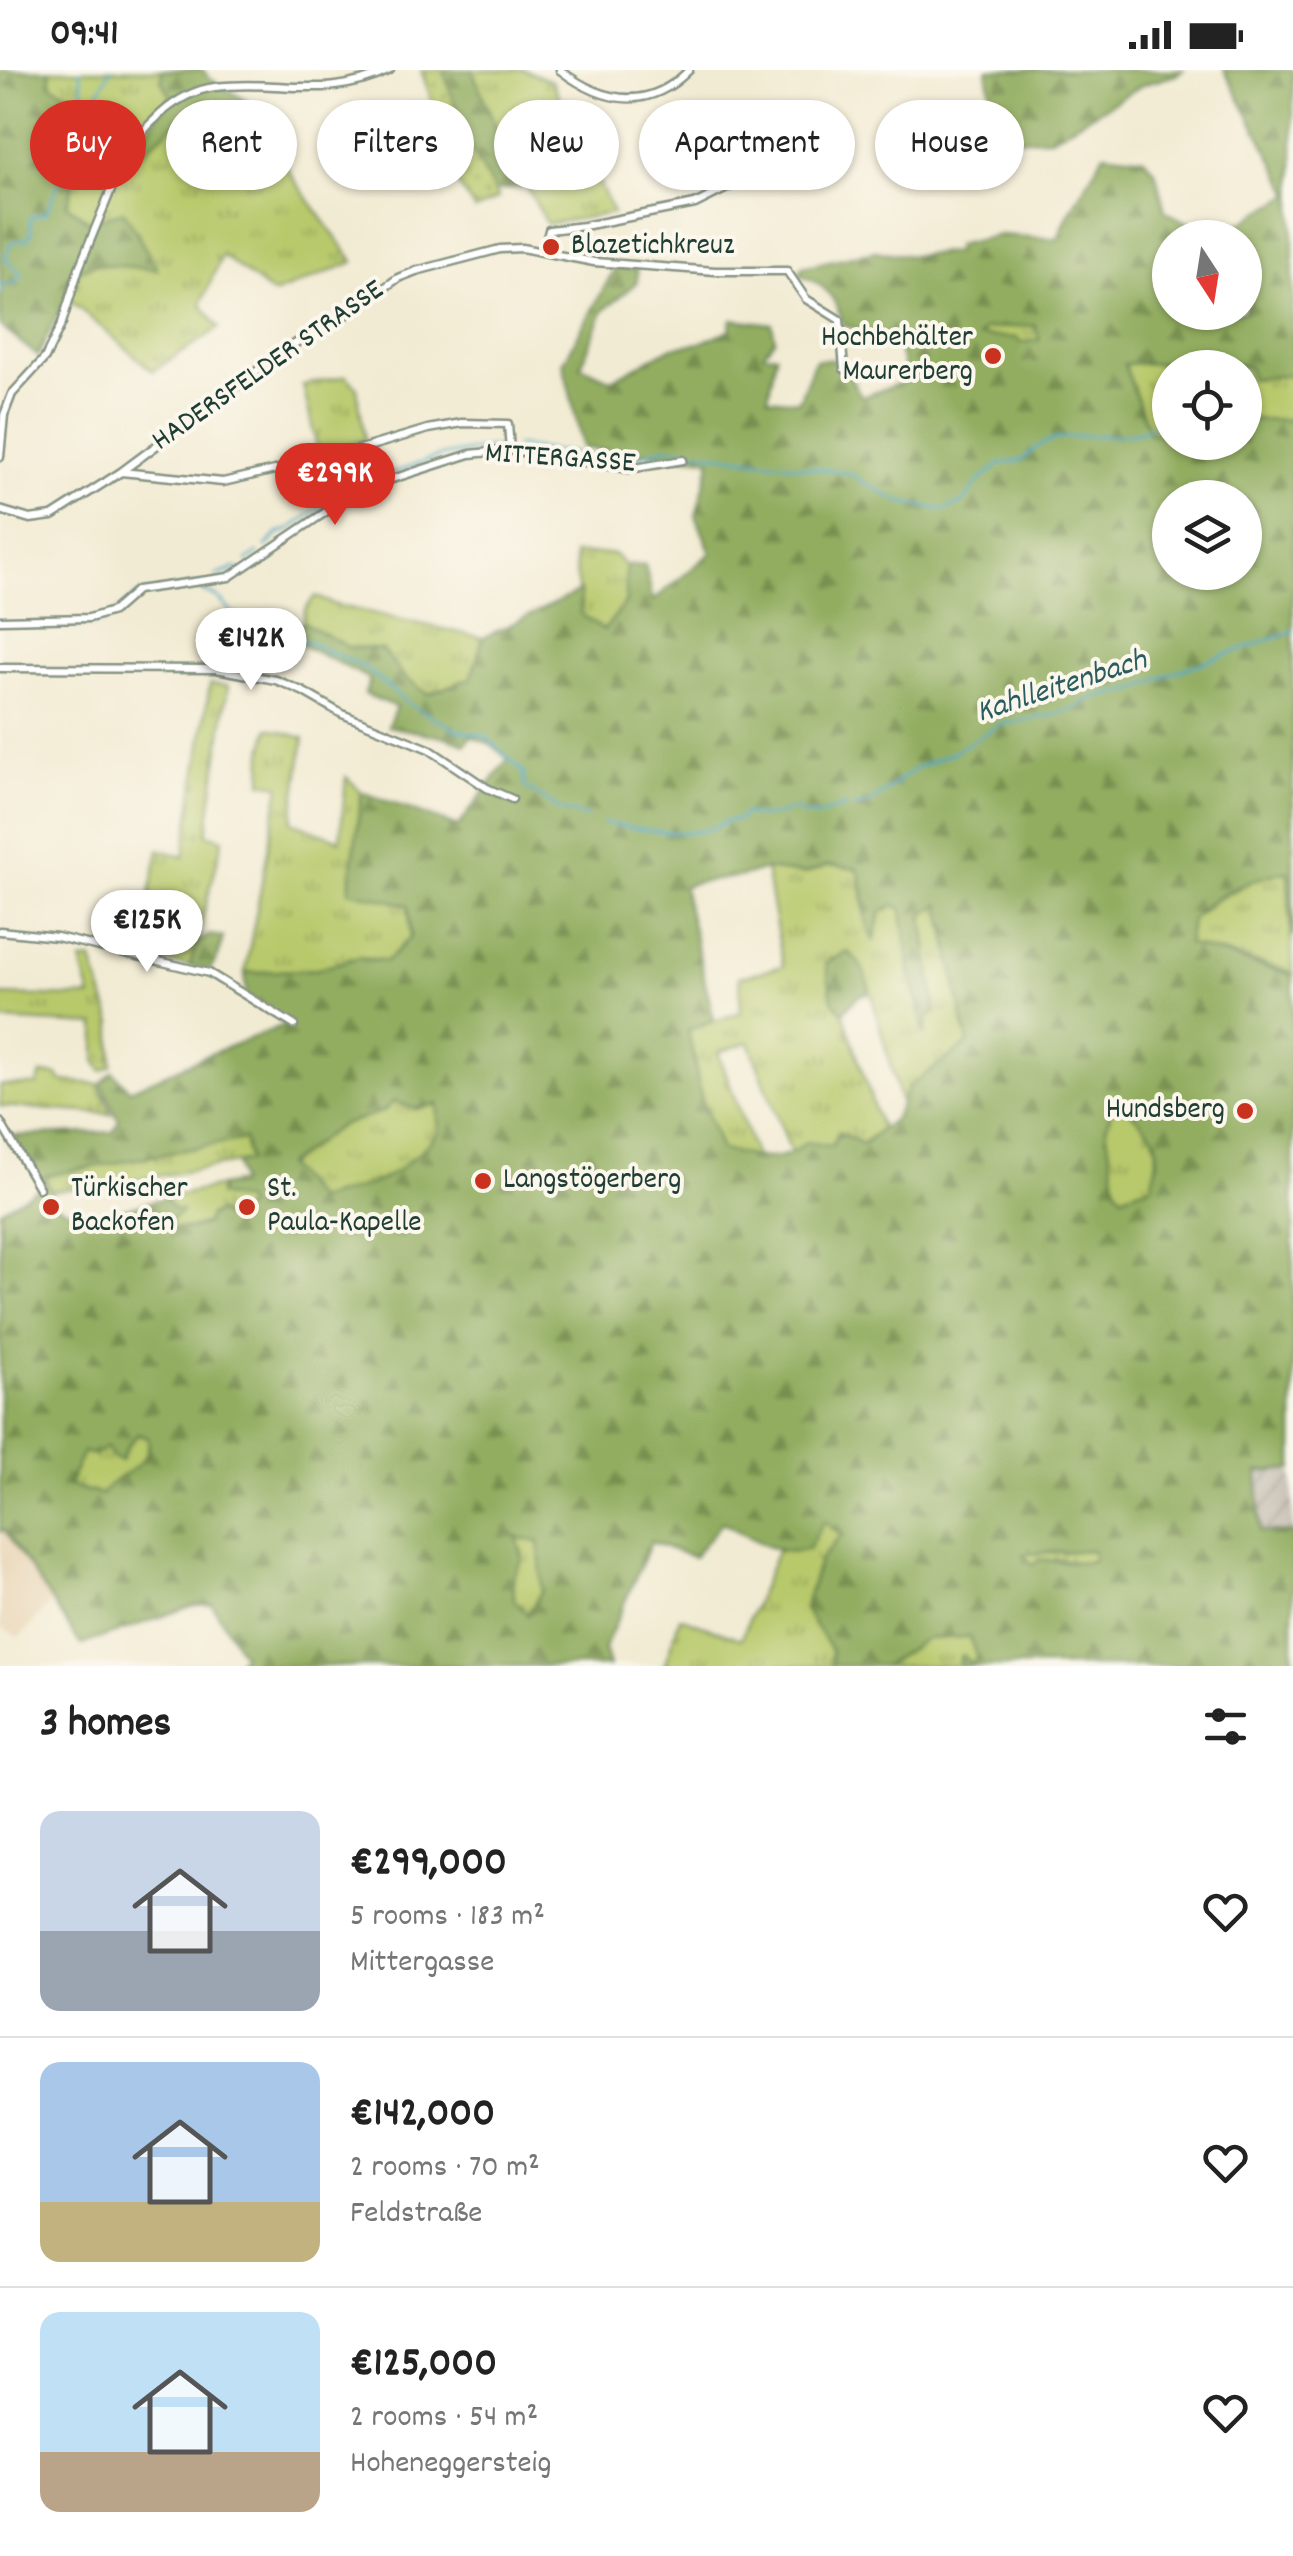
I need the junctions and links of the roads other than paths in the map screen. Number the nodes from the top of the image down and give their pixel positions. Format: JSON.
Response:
{"nodes":[{"id":1,"x":390,"y":70,"type":"edge"},
{"id":2,"x":560,"y":70,"type":"edge"},
{"id":3,"x":688,"y":70,"type":"edge"},
{"id":4,"x":723,"y":190,"type":"edge"},
{"id":5,"x":544,"y":250,"type":"junction"},
{"id":6,"x":844,"y":369,"type":"dead end"},
{"id":7,"x":510,"y":450,"type":"junction"},
{"id":8,"x":0,"y":457,"type":"edge"},
{"id":9,"x":683,"y":460,"type":"dead end"},
{"id":10,"x":121,"y":472,"type":"junction"},
{"id":11,"x":0,"y":510,"type":"edge"},
{"id":12,"x":0,"y":620,"type":"edge"},
{"id":13,"x":0,"y":668,"type":"edge"},
{"id":14,"x":512,"y":799,"type":"dead end"},
{"id":15,"x":0,"y":932,"type":"edge"},
{"id":16,"x":294,"y":1025,"type":"dead end"},
{"id":17,"x":0,"y":1122,"type":"edge"},
{"id":18,"x":39,"y":1188,"type":"dead end"}],
"edges":[{"from":1,"to":8,"type":"street"},
{"from":2,"to":3,"type":"street"},
{"from":4,"to":5,"type":"street"},
{"from":5,"to":6,"type":"street","name":"HADERSFELDER STRASSE"},
{"from":5,"to":10,"type":"street","name":"HADERSFELDER STRASSE"},
{"from":7,"to":9,"type":"street","name":"MITTERGASSE"},
{"from":7,"to":10,"type":"street"},
{"from":7,"to":12,"type":"street","name":"MITTERGASSE"},
{"from":10,"to":11,"type":"street","name":"HADERSFELDER STRASSE"},
{"from":13,"to":14,"type":"street"},
{"from":15,"to":16,"type":"street"},
{"from":17,"to":18,"type":"street"}]}
